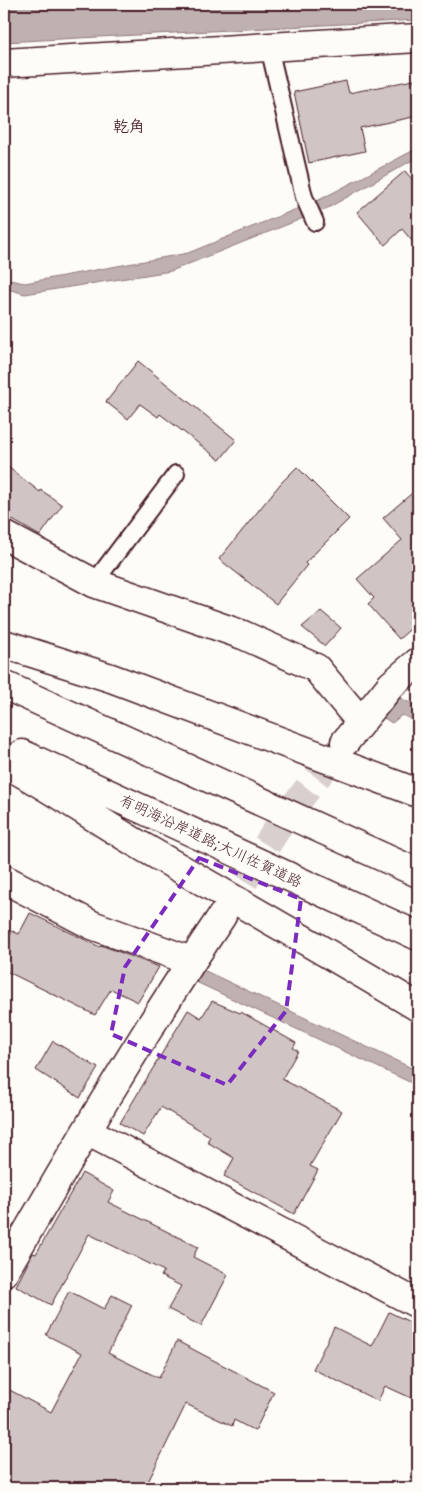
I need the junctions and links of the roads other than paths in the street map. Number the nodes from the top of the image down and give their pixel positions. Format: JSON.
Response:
{"nodes":[{"id":1,"x":418,"y":38,"type":"edge"},
{"id":2,"x":269,"y":48,"type":"junction"},
{"id":3,"x":4,"y":63,"type":"edge"},
{"id":4,"x":316,"y":222,"type":"dead end"},
{"id":5,"x":176,"y":474,"type":"dead end"},
{"id":6,"x":4,"y":536,"type":"edge"},
{"id":7,"x":94,"y":583,"type":"junction"},
{"id":8,"x":4,"y":644,"type":"edge"},
{"id":9,"x":418,"y":662,"type":"edge"},
{"id":10,"x":4,"y":685,"type":"edge"},
{"id":11,"x":4,"y":746,"type":"edge"},
{"id":12,"x":4,"y":763,"type":"edge"},
{"id":13,"x":418,"y":793,"type":"edge"},
{"id":14,"x":418,"y":873,"type":"edge"},
{"id":15,"x":4,"y":879,"type":"edge"},
{"id":16,"x":222,"y":916,"type":"tunnel mouth"},
{"id":17,"x":418,"y":936,"type":"edge"},
{"id":18,"x":191,"y":961,"type":"junction"},
{"id":19,"x":418,"y":1007,"type":"edge"},
{"id":20,"x":87,"y":1131,"type":"junction"},
{"id":21,"x":4,"y":1272,"type":"edge"},
{"id":22,"x":418,"y":1304,"type":"edge"}],
"edges":[{"from":1,"to":2,"type":"main road"},
{"from":2,"to":3,"type":"main road"},
{"from":2,"to":4,"type":"lane"},
{"from":5,"to":7,"type":"lane"},
{"from":6,"to":7,"type":"main road"},
{"from":7,"to":9,"type":"main road"},
{"from":8,"to":13,"type":"main road"},
{"from":10,"to":14,"type":"main road"},
{"from":11,"to":17,"type":"main road","name":"有明海沿岸道路;大川佐賀道路"},
{"from":12,"to":19,"type":"main road"},
{"from":15,"to":18,"type":"main road"},
{"from":16,"to":18,"type":"main road"},
{"from":18,"to":20,"type":"main road"},
{"from":20,"to":21,"type":"main road"},
{"from":20,"to":22,"type":"main road"}]}
